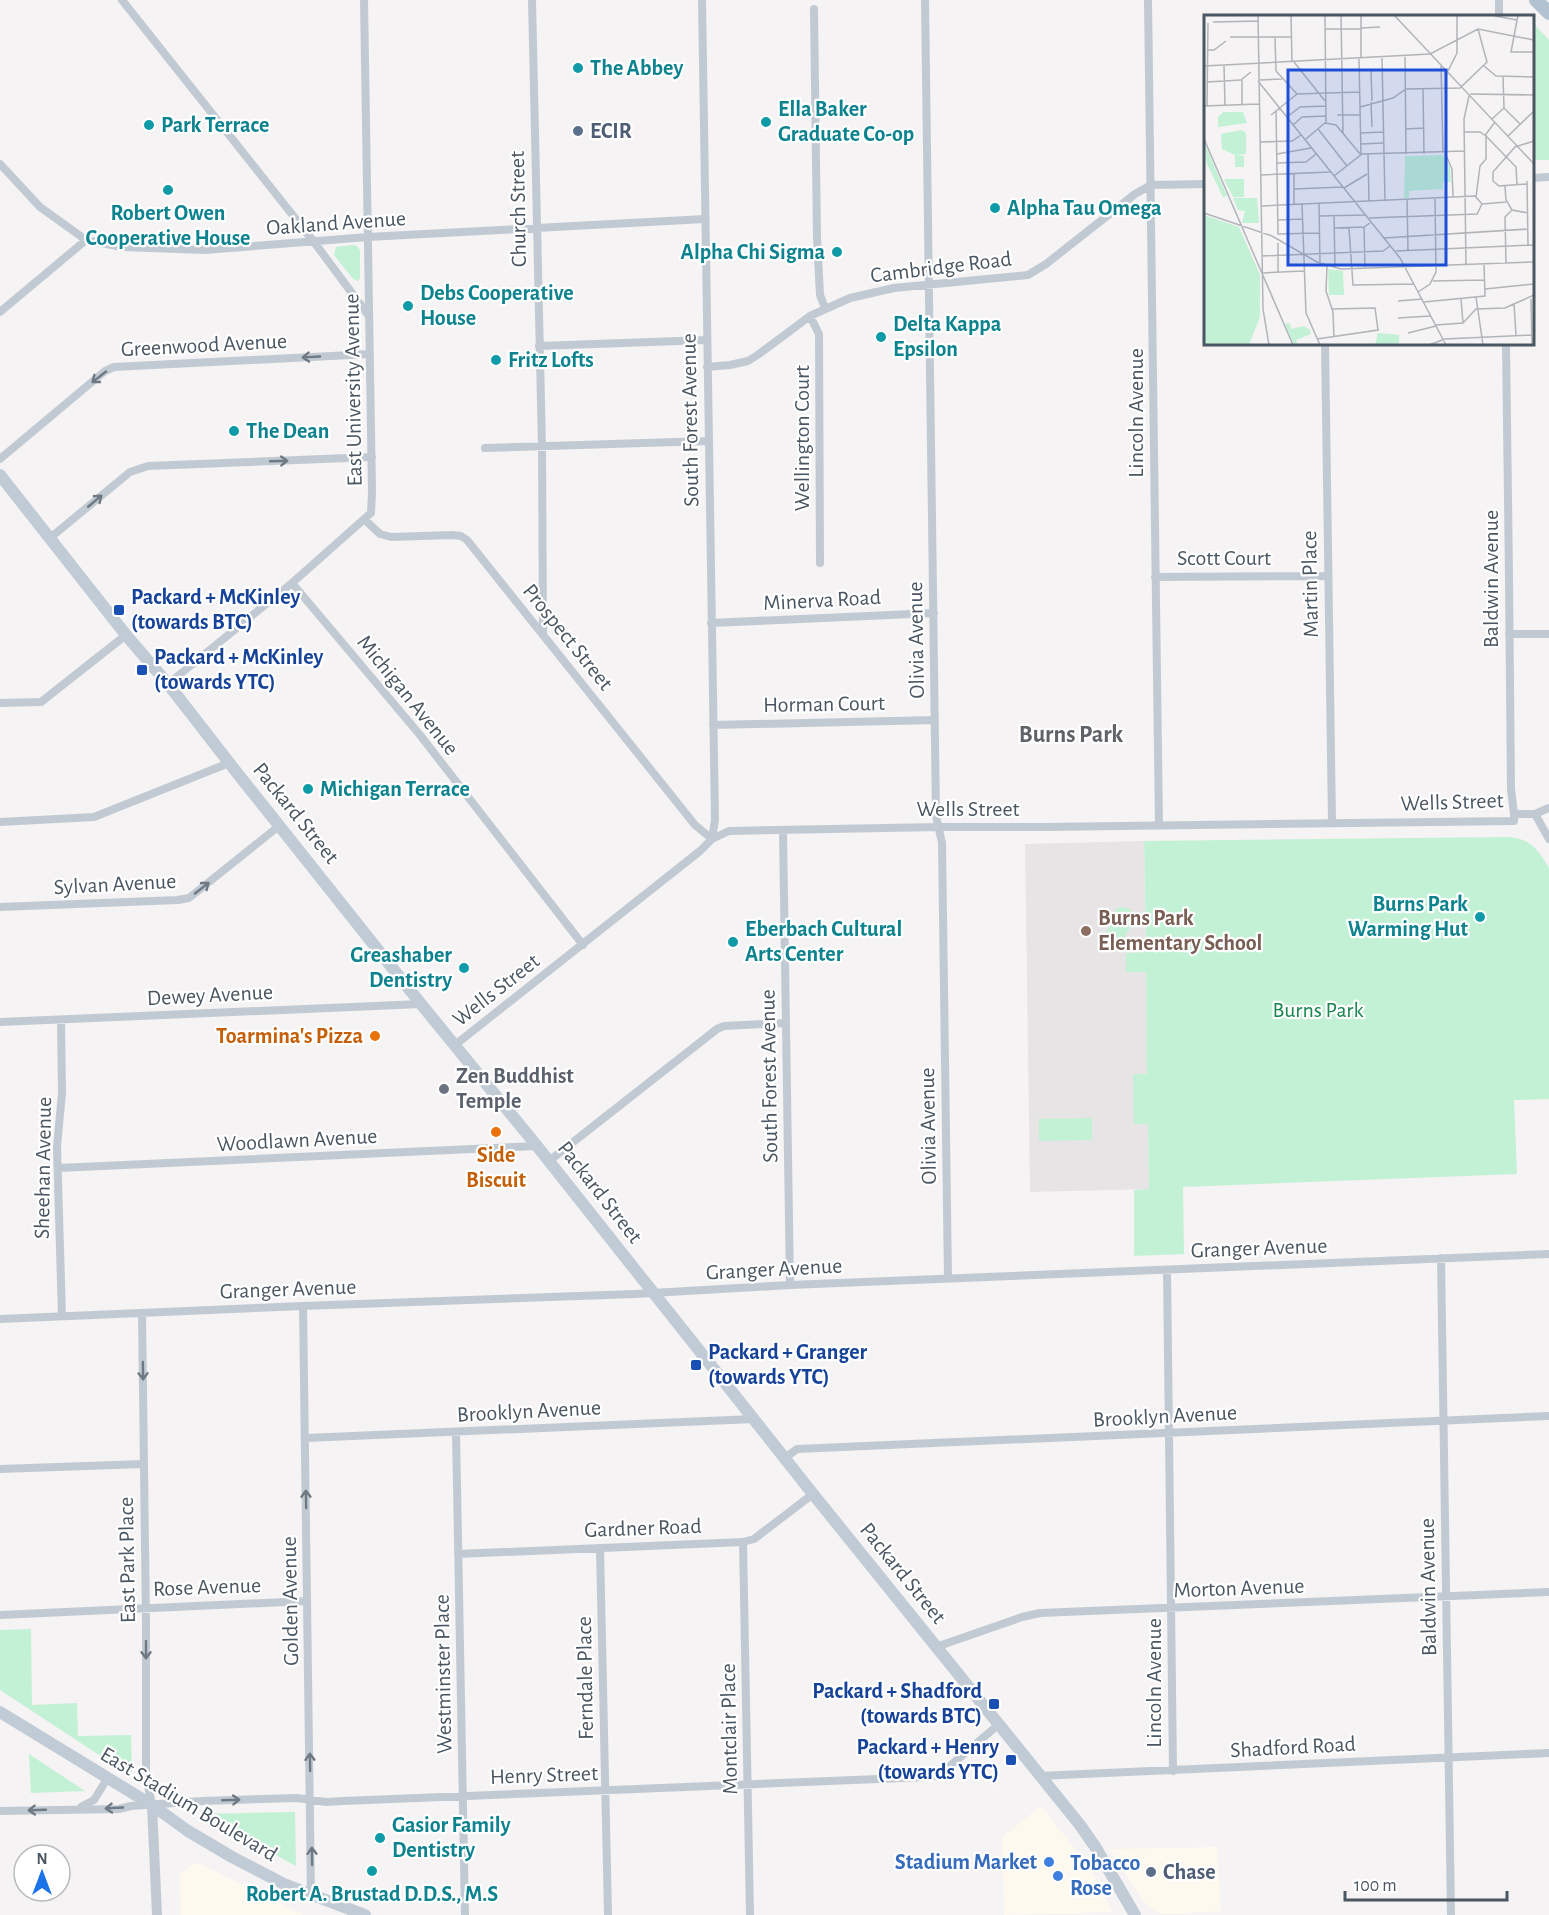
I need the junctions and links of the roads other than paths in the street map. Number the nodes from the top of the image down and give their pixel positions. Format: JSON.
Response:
{"nodes":[{"id":1,"x":122,"y":0,"type":"edge"},
{"id":2,"x":364,"y":0,"type":"edge"},
{"id":3,"x":532,"y":0,"type":"edge"},
{"id":4,"x":702,"y":0,"type":"edge"},
{"id":5,"x":925,"y":0,"type":"edge"},
{"id":6,"x":1148,"y":0,"type":"edge"},
{"id":7,"x":1536,"y":0,"type":"edge"},
{"id":8,"x":814,"y":9,"type":"dead end"},
{"id":9,"x":1549,"y":14,"type":"edge"},
{"id":10,"x":0,"y":164,"type":"edge"},
{"id":11,"x":1549,"y":177,"type":"edge"},
{"id":12,"x":1534,"y":178,"type":"edge"},
{"id":13,"x":1204,"y":184,"type":"edge"},
{"id":14,"x":1152,"y":185,"type":"junction"},
{"id":15,"x":705,"y":219,"type":"junction"},
{"id":16,"x":537,"y":228,"type":"junction"},
{"id":17,"x":368,"y":237,"type":"junction"},
{"id":18,"x":86,"y":240,"type":"junction"},
{"id":19,"x":314,"y":242,"type":"junction"},
{"id":20,"x":929,"y":285,"type":"junction"},
{"id":21,"x":825,"y":308,"type":"junction"},
{"id":22,"x":0,"y":312,"type":"edge"},
{"id":23,"x":810,"y":316,"type":"junction"},
{"id":24,"x":370,"y":317,"type":"junction"},
{"id":25,"x":707,"y":339,"type":"junction"},
{"id":26,"x":1325,"y":345,"type":"edge"},
{"id":27,"x":1506,"y":345,"type":"edge"},
{"id":28,"x":539,"y":346,"type":"junction"},
{"id":29,"x":370,"y":354,"type":"junction"},
{"id":30,"x":707,"y":367,"type":"junction"},
{"id":31,"x":708,"y":441,"type":"junction"},
{"id":32,"x":542,"y":447,"type":"junction"},
{"id":33,"x":485,"y":448,"type":"dead end"},
{"id":34,"x":372,"y":457,"type":"junction"},
{"id":35,"x":0,"y":459,"type":"edge"},
{"id":36,"x":0,"y":475,"type":"edge"},
{"id":37,"x":365,"y":520,"type":"junction"},
{"id":38,"x":50,"y":538,"type":"junction"},
{"id":39,"x":820,"y":563,"type":"dead end"},
{"id":40,"x":1328,"y":576,"type":"junction"},
{"id":41,"x":1155,"y":577,"type":"junction"},
{"id":42,"x":292,"y":583,"type":"junction"},
{"id":43,"x":934,"y":613,"type":"junction"},
{"id":44,"x":711,"y":623,"type":"junction"},
{"id":45,"x":543,"y":634,"type":"junction"},
{"id":46,"x":1509,"y":634,"type":"junction"},
{"id":47,"x":1549,"y":634,"type":"edge"},
{"id":48,"x":126,"y":635,"type":"junction"},
{"id":49,"x":168,"y":684,"type":"junction"},
{"id":50,"x":0,"y":703,"type":"edge"},
{"id":51,"x":935,"y":720,"type":"junction"},
{"id":52,"x":713,"y":725,"type":"junction"},
{"id":53,"x":229,"y":763,"type":"junction"},
{"id":54,"x":1549,"y":807,"type":"edge"},
{"id":55,"x":1514,"y":814,"type":"junction"},
{"id":56,"x":1534,"y":814,"type":"junction"},
{"id":57,"x":0,"y":822,"type":"edge"},
{"id":58,"x":1332,"y":823,"type":"junction"},
{"id":59,"x":279,"y":826,"type":"junction"},
{"id":60,"x":939,"y":826,"type":"junction"},
{"id":61,"x":1160,"y":826,"type":"junction"},
{"id":62,"x":783,"y":831,"type":"junction"},
{"id":63,"x":712,"y":839,"type":"junction"},
{"id":64,"x":1549,"y":839,"type":"edge"},
{"id":65,"x":0,"y":907,"type":"edge"},
{"id":66,"x":583,"y":945,"type":"junction"},
{"id":67,"x":421,"y":1004,"type":"junction"},
{"id":68,"x":61,"y":1020,"type":"junction"},
{"id":69,"x":0,"y":1022,"type":"edge"},
{"id":70,"x":786,"y":1023,"type":"junction"},
{"id":71,"x":455,"y":1045,"type":"junction"},
{"id":72,"x":537,"y":1146,"type":"junction"},
{"id":73,"x":549,"y":1161,"type":"junction"},
{"id":74,"x":58,"y":1168,"type":"junction"},
{"id":75,"x":1549,"y":1254,"type":"edge"},
{"id":76,"x":1441,"y":1258,"type":"junction"},
{"id":77,"x":1167,"y":1270,"type":"junction"},
{"id":78,"x":948,"y":1279,"type":"junction"},
{"id":79,"x":790,"y":1285,"type":"junction"},
{"id":80,"x":654,"y":1293,"type":"junction"},
{"id":81,"x":303,"y":1306,"type":"junction"},
{"id":82,"x":142,"y":1313,"type":"junction"},
{"id":83,"x":62,"y":1316,"type":"junction"},
{"id":84,"x":0,"y":1319,"type":"edge"},
{"id":85,"x":1549,"y":1416,"type":"edge"},
{"id":86,"x":754,"y":1419,"type":"junction"},
{"id":87,"x":1444,"y":1420,"type":"junction"},
{"id":88,"x":456,"y":1432,"type":"junction"},
{"id":89,"x":1169,"y":1433,"type":"junction"},
{"id":90,"x":306,"y":1438,"type":"junction"},
{"id":91,"x":785,"y":1458,"type":"junction"},
{"id":92,"x":144,"y":1464,"type":"junction"},
{"id":93,"x":0,"y":1469,"type":"edge"},
{"id":94,"x":813,"y":1494,"type":"junction"},
{"id":95,"x":743,"y":1542,"type":"junction"},
{"id":96,"x":600,"y":1548,"type":"junction"},
{"id":97,"x":458,"y":1554,"type":"junction"},
{"id":98,"x":1549,"y":1592,"type":"edge"},
{"id":99,"x":1446,"y":1597,"type":"junction"},
{"id":100,"x":308,"y":1601,"type":"junction"},
{"id":101,"x":146,"y":1608,"type":"junction"},
{"id":102,"x":1172,"y":1609,"type":"junction"},
{"id":103,"x":0,"y":1615,"type":"edge"},
{"id":104,"x":936,"y":1647,"type":"junction"},
{"id":105,"x":0,"y":1712,"type":"edge"},
{"id":106,"x":998,"y":1725,"type":"junction"},
{"id":107,"x":1549,"y":1753,"type":"edge"},
{"id":108,"x":1450,"y":1757,"type":"junction"},
{"id":109,"x":1173,"y":1771,"type":"junction"},
{"id":110,"x":1039,"y":1776,"type":"junction"},
{"id":111,"x":107,"y":1779,"type":"junction"},
{"id":112,"x":748,"y":1784,"type":"junction"},
{"id":113,"x":605,"y":1791,"type":"junction"},
{"id":114,"x":464,"y":1796,"type":"junction"},
{"id":115,"x":311,"y":1800,"type":"junction"},
{"id":116,"x":152,"y":1805,"type":"junction"},
{"id":117,"x":75,"y":1809,"type":"junction"},
{"id":118,"x":0,"y":1811,"type":"edge"},
{"id":119,"x":311,"y":1896,"type":"junction"},
{"id":120,"x":157,"y":1915,"type":"edge"},
{"id":121,"x":365,"y":1915,"type":"edge"},
{"id":122,"x":465,"y":1915,"type":"edge"},
{"id":123,"x":608,"y":1915,"type":"edge"},
{"id":124,"x":750,"y":1915,"type":"edge"},
{"id":125,"x":1135,"y":1915,"type":"edge"},
{"id":126,"x":1451,"y":1915,"type":"edge"}],
"edges":[{"from":1,"to":19,"type":"street"},
{"from":2,"to":17,"type":"street","name":"East University Avenue"},
{"from":3,"to":16,"type":"street","name":"Church Street"},
{"from":4,"to":15,"type":"street","name":"South Forest Avenue"},
{"from":5,"to":20,"type":"street","name":"Olivia Avenue"},
{"from":6,"to":14,"type":"street","name":"Lincoln Avenue"},
{"from":7,"to":9,"type":"main road"},
{"from":8,"to":21,"type":"street"},
{"from":10,"to":18,"type":"street","name":"Oakland Avenue"},
{"from":11,"to":12,"type":"street"},
{"from":13,"to":14,"type":"street"},
{"from":14,"to":20,"type":"street","name":"Cambridge Road"},
{"from":14,"to":41,"type":"street","name":"Lincoln Avenue"},
{"from":15,"to":16,"type":"street","name":"Oakland Avenue"},
{"from":15,"to":25,"type":"street","name":"South Forest Avenue"},
{"from":16,"to":17,"type":"street","name":"Oakland Avenue"},
{"from":16,"to":28,"type":"street","name":"Church Street"},
{"from":17,"to":19,"type":"street","name":"Oakland Avenue"},
{"from":17,"to":24,"type":"street","name":"East University Avenue"},
{"from":18,"to":19,"type":"street","name":"Oakland Avenue"},
{"from":18,"to":22,"type":"street"},
{"from":19,"to":24,"type":"street"},
{"from":20,"to":21,"type":"street","name":"Cambridge Road"},
{"from":20,"to":43,"type":"street","name":"Olivia Avenue"},
{"from":21,"to":23,"type":"street","name":"Cambridge Road"},
{"from":23,"to":30,"type":"street","name":"Cambridge Road"},
{"from":23,"to":39,"type":"street","name":"Wellington Court"},
{"from":24,"to":29,"type":"street","name":"East University Avenue"},
{"from":25,"to":28,"type":"street"},
{"from":25,"to":30,"type":"street","name":"South Forest Avenue"},
{"from":26,"to":40,"type":"street","name":"Martin Place"},
{"from":27,"to":46,"type":"street","name":"Baldwin Avenue"},
{"from":28,"to":32,"type":"street","name":"Church Street"},
{"from":29,"to":34,"type":"street","name":"East University Avenue"},
{"from":29,"to":35,"type":"street","name":"Greenwood Avenue","one_way":true},
{"from":30,"to":31,"type":"street","name":"South Forest Avenue"},
{"from":31,"to":32,"type":"street"},
{"from":31,"to":44,"type":"street","name":"South Forest Avenue"},
{"from":32,"to":33,"type":"street"},
{"from":32,"to":45,"type":"street","name":"Church Street"},
{"from":34,"to":37,"type":"street","name":"East University Avenue"},
{"from":38,"to":34,"type":"street","one_way":true},
{"from":36,"to":38,"type":"main road","name":"Packard Street"},
{"from":37,"to":42,"type":"street","name":"East University Avenue"},
{"from":37,"to":45,"type":"street","name":"Prospect Street"},
{"from":38,"to":48,"type":"main road","name":"Packard Street"},
{"from":40,"to":41,"type":"street","name":"Scott Court"},
{"from":40,"to":58,"type":"street","name":"Martin Place"},
{"from":41,"to":61,"type":"street","name":"Lincoln Avenue"},
{"from":42,"to":49,"type":"street","name":"East University Avenue"},
{"from":42,"to":66,"type":"street","name":"Michigan Avenue"},
{"from":43,"to":44,"type":"street","name":"Minerva Road"},
{"from":43,"to":51,"type":"street","name":"Olivia Avenue"},
{"from":44,"to":52,"type":"street","name":"South Forest Avenue"},
{"from":45,"to":63,"type":"street","name":"Prospect Street"},
{"from":46,"to":47,"type":"street"},
{"from":46,"to":55,"type":"street","name":"Baldwin Avenue"},
{"from":48,"to":49,"type":"main road","name":"Packard Street"},
{"from":48,"to":50,"type":"street"},
{"from":49,"to":53,"type":"main road","name":"Packard Street"},
{"from":51,"to":52,"type":"street","name":"Horman Court"},
{"from":51,"to":60,"type":"street","name":"Olivia Avenue"},
{"from":52,"to":63,"type":"street","name":"South Forest Avenue"},
{"from":53,"to":57,"type":"street"},
{"from":53,"to":59,"type":"main road","name":"Packard Street"},
{"from":54,"to":56,"type":"street","name":"Wells Street"},
{"from":55,"to":56,"type":"street","name":"Wells Street"},
{"from":55,"to":58,"type":"street","name":"Wells Street"},
{"from":56,"to":64,"type":"street"},
{"from":58,"to":61,"type":"street","name":"Wells Street"},
{"from":65,"to":59,"type":"street","name":"Sylvan Avenue","one_way":true},
{"from":59,"to":67,"type":"main road","name":"Packard Street"},
{"from":60,"to":61,"type":"street","name":"Wells Street"},
{"from":60,"to":62,"type":"street","name":"Wells Street"},
{"from":60,"to":78,"type":"street","name":"Olivia Avenue"},
{"from":62,"to":63,"type":"street","name":"Wells Street"},
{"from":62,"to":70,"type":"street","name":"South Forest Avenue"},
{"from":63,"to":66,"type":"street","name":"Wells Street"},
{"from":66,"to":71,"type":"street","name":"Wells Street"},
{"from":67,"to":68,"type":"street","name":"Dewey Avenue"},
{"from":67,"to":71,"type":"main road","name":"Packard Street"},
{"from":68,"to":69,"type":"street","name":"Dewey Avenue"},
{"from":68,"to":74,"type":"street","name":"Sheehan Avenue"},
{"from":70,"to":73,"type":"street"},
{"from":70,"to":79,"type":"street","name":"South Forest Avenue"},
{"from":71,"to":72,"type":"main road","name":"Packard Street"},
{"from":72,"to":73,"type":"main road","name":"Packard Street"},
{"from":72,"to":74,"type":"street","name":"Woodlawn Avenue"},
{"from":73,"to":80,"type":"main road","name":"Packard Street"},
{"from":74,"to":83,"type":"street","name":"Sheehan Avenue"},
{"from":75,"to":76,"type":"street","name":"Granger Avenue"},
{"from":76,"to":77,"type":"street","name":"Granger Avenue"},
{"from":76,"to":87,"type":"street","name":"Baldwin Avenue"},
{"from":77,"to":78,"type":"street","name":"Granger Avenue"},
{"from":77,"to":89,"type":"street","name":"Lincoln Avenue"},
{"from":78,"to":79,"type":"street","name":"Granger Avenue"},
{"from":79,"to":80,"type":"street","name":"Granger Avenue"},
{"from":80,"to":81,"type":"street","name":"Granger Avenue"},
{"from":80,"to":86,"type":"main road","name":"Packard Street"},
{"from":81,"to":82,"type":"street","name":"Granger Avenue"},
{"from":81,"to":90,"type":"street","name":"Golden Avenue"},
{"from":82,"to":83,"type":"street","name":"Granger Avenue"},
{"from":82,"to":92,"type":"street","name":"East Park Place","one_way":true},
{"from":83,"to":84,"type":"street","name":"Granger Avenue"},
{"from":85,"to":87,"type":"street","name":"Brooklyn Avenue"},
{"from":86,"to":88,"type":"street","name":"Brooklyn Avenue"},
{"from":86,"to":91,"type":"main road","name":"Packard Street"},
{"from":87,"to":89,"type":"street","name":"Brooklyn Avenue"},
{"from":87,"to":99,"type":"street","name":"Baldwin Avenue"},
{"from":88,"to":90,"type":"street","name":"Brooklyn Avenue"},
{"from":88,"to":97,"type":"street","name":"Westminster Place"},
{"from":89,"to":91,"type":"street","name":"Brooklyn Avenue"},
{"from":89,"to":102,"type":"street","name":"Lincoln Avenue"},
{"from":100,"to":90,"type":"street","name":"Golden Avenue","one_way":true},
{"from":91,"to":94,"type":"main road","name":"Packard Street"},
{"from":92,"to":93,"type":"street"},
{"from":92,"to":101,"type":"street","name":"East Park Place"},
{"from":94,"to":95,"type":"street","name":"Gardner Road"},
{"from":94,"to":104,"type":"main road","name":"Packard Street"},
{"from":95,"to":96,"type":"street","name":"Gardner Road"},
{"from":95,"to":112,"type":"street","name":"Montclair Place"},
{"from":96,"to":97,"type":"street","name":"Gardner Road"},
{"from":96,"to":113,"type":"street","name":"Ferndale Place"},
{"from":97,"to":114,"type":"street","name":"Westminster Place"},
{"from":98,"to":99,"type":"street","name":"Morton Avenue"},
{"from":99,"to":102,"type":"street","name":"Morton Avenue"},
{"from":99,"to":108,"type":"street","name":"Baldwin Avenue"},
{"from":100,"to":101,"type":"street","name":"Rose Avenue"},
{"from":115,"to":100,"type":"street","name":"Golden Avenue","one_way":true},
{"from":101,"to":103,"type":"street","name":"Rose Avenue"},
{"from":101,"to":116,"type":"street","name":"East Park Place","one_way":true},
{"from":102,"to":104,"type":"street","name":"Morton Avenue"},
{"from":102,"to":109,"type":"street","name":"Lincoln Avenue"},
{"from":104,"to":106,"type":"main road","name":"Packard Street"},
{"from":105,"to":111,"type":"main road","name":"East Stadium Boulevard"},
{"from":106,"to":110,"type":"main road","name":"Packard Street"},
{"from":106,"to":112,"type":"street","name":"Henry Street"},
{"from":107,"to":108,"type":"street","name":"Shadford Road"},
{"from":108,"to":109,"type":"street","name":"Shadford Road"},
{"from":108,"to":126,"type":"street","name":"Baldwin Avenue"},
{"from":109,"to":110,"type":"street","name":"Shadford Road"},
{"from":110,"to":125,"type":"main road","name":"Packard Street"},
{"from":111,"to":116,"type":"main road","name":"East Stadium Boulevard"},
{"from":111,"to":117,"type":"street"},
{"from":112,"to":113,"type":"street","name":"Henry Street"},
{"from":112,"to":124,"type":"street","name":"Montclair Place"},
{"from":113,"to":114,"type":"street","name":"Henry Street"},
{"from":113,"to":123,"type":"street","name":"Ferndale Place"},
{"from":114,"to":115,"type":"street","name":"Henry Street"},
{"from":114,"to":122,"type":"street","name":"Westminster Place"},
{"from":116,"to":115,"type":"street","name":"Henry Street","one_way":true},
{"from":119,"to":115,"type":"street","name":"Golden Avenue","one_way":true},
{"from":116,"to":117,"type":"street","name":"Henry Street","one_way":true},
{"from":116,"to":119,"type":"main road","name":"East Stadium Boulevard"},
{"from":116,"to":120,"type":"street"},
{"from":117,"to":118,"type":"street","name":"Henry Street","one_way":true},
{"from":119,"to":121,"type":"main road","name":"East Stadium Boulevard"}]}
